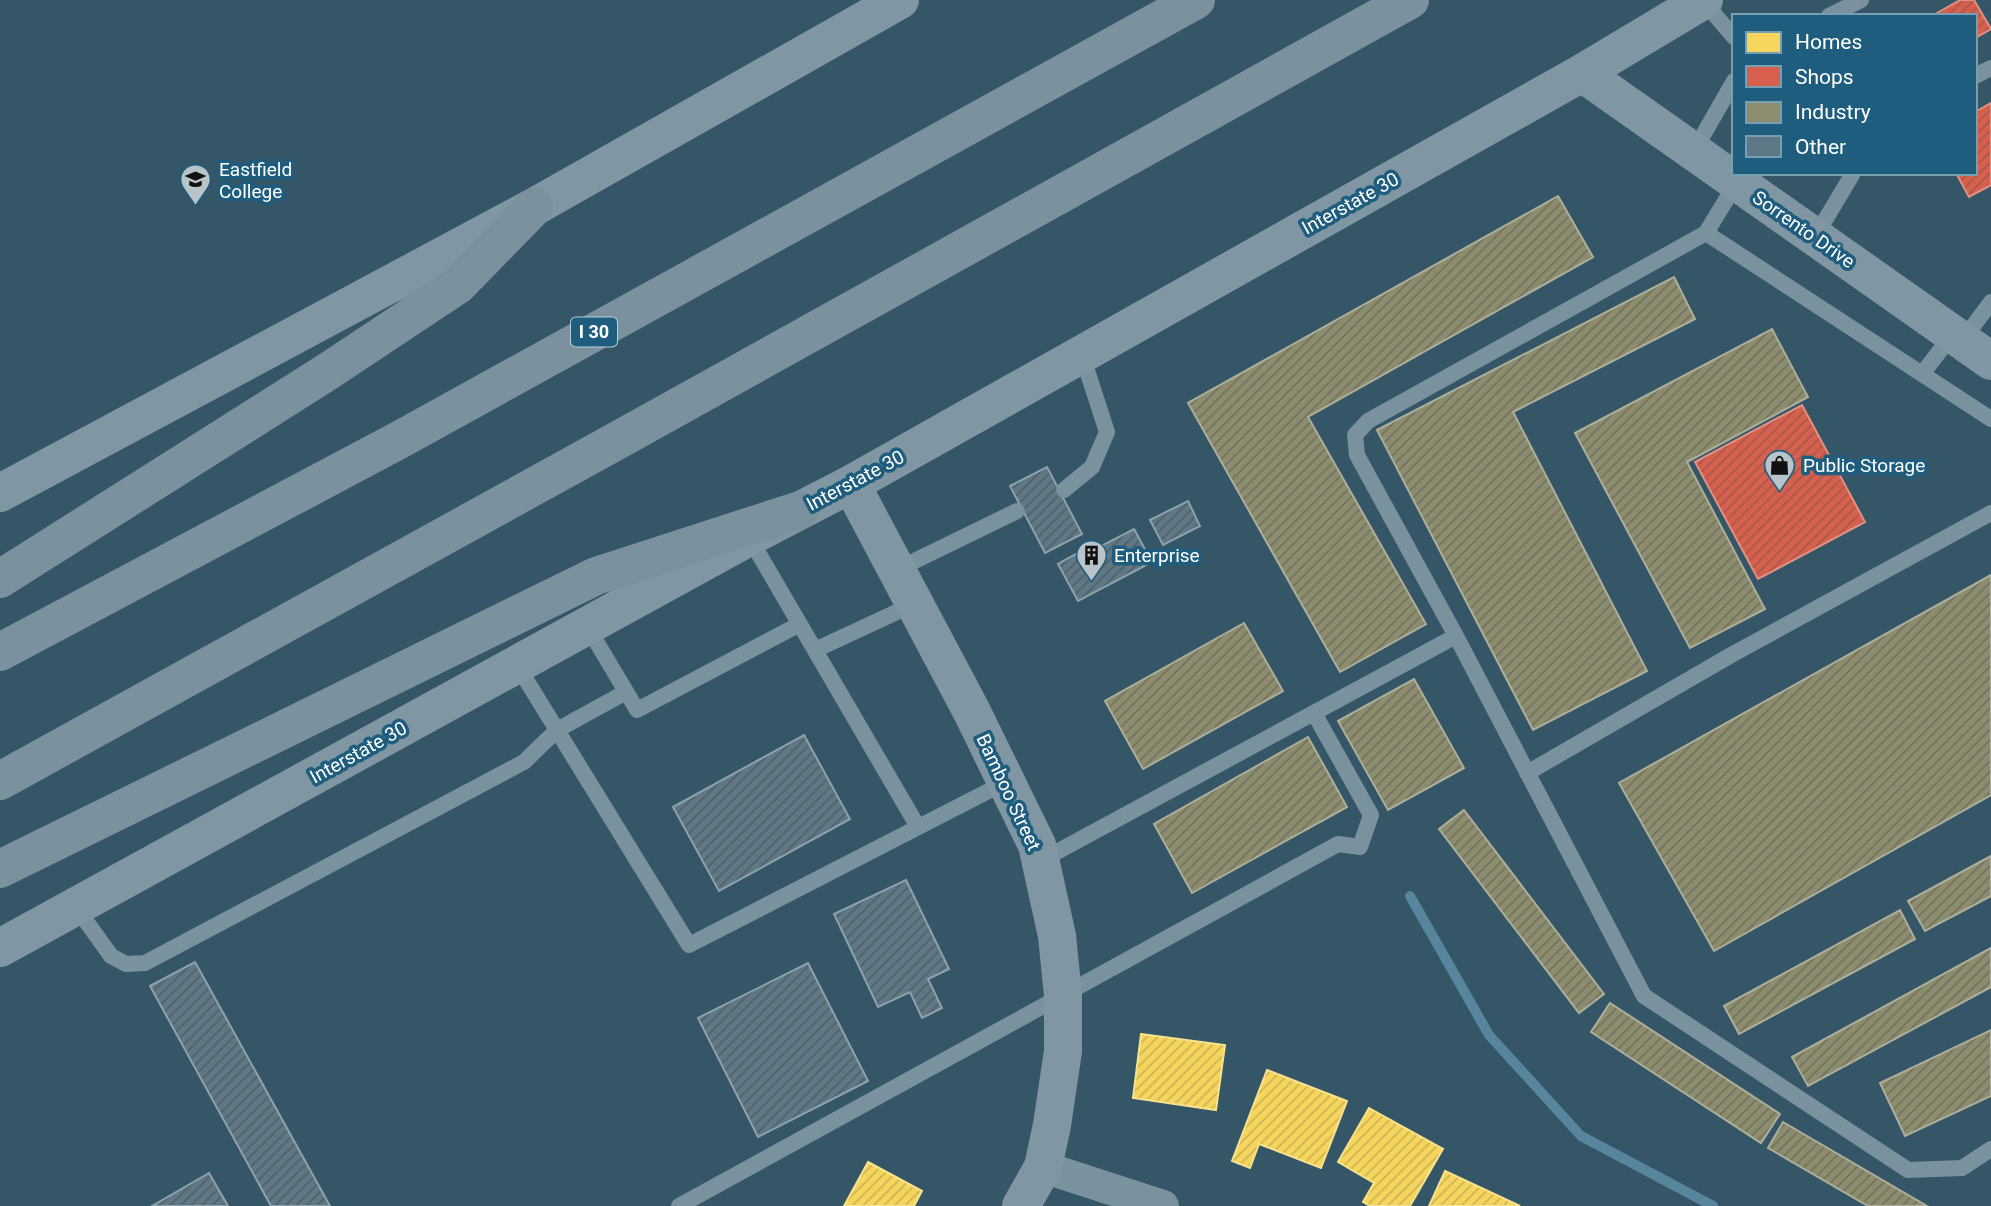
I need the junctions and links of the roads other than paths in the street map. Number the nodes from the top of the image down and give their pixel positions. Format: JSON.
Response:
{"nodes":[{"id":1,"x":900,"y":0,"type":"edge"},
{"id":2,"x":1196,"y":0,"type":"edge"},
{"id":3,"x":1410,"y":0,"type":"edge"},
{"id":4,"x":1704,"y":0,"type":"edge"},
{"id":5,"x":1861,"y":0,"type":"edge"},
{"id":6,"x":1833,"y":14,"type":"edge"},
{"id":7,"x":1732,"y":35,"type":"edge"},
{"id":8,"x":1582,"y":73,"type":"junction"},
{"id":9,"x":1732,"y":84,"type":"edge"},
{"id":10,"x":1694,"y":151,"type":"junction"},
{"id":11,"x":1852,"y":175,"type":"edge"},
{"id":12,"x":1737,"y":182,"type":"junction"},
{"id":13,"x":534,"y":207,"type":"junction"},
{"id":14,"x":1706,"y":233,"type":"junction"},
{"id":15,"x":1815,"y":237,"type":"junction"},
{"id":16,"x":1991,"y":302,"type":"edge"},
{"id":17,"x":1969,"y":345,"type":"edge"},
{"id":18,"x":1082,"y":355,"type":"junction"},
{"id":19,"x":1922,"y":373,"type":"junction"},
{"id":20,"x":1991,"y":419,"type":"edge"},
{"id":21,"x":851,"y":484,"type":"junction"},
{"id":22,"x":1064,"y":491,"type":"dead end"},
{"id":23,"x":0,"y":494,"type":"edge"},
{"id":24,"x":800,"y":510,"type":"junction"},
{"id":25,"x":1017,"y":511,"type":"dead end"},
{"id":26,"x":1991,"y":513,"type":"edge"},
{"id":27,"x":749,"y":537,"type":"junction"},
{"id":28,"x":897,"y":570,"type":"junction"},
{"id":29,"x":0,"y":579,"type":"edge"},
{"id":30,"x":914,"y":604,"type":"junction"},
{"id":31,"x":800,"y":625,"type":"junction"},
{"id":32,"x":587,"y":626,"type":"junction"},
{"id":33,"x":1456,"y":636,"type":"junction"},
{"id":34,"x":815,"y":650,"type":"junction"},
{"id":35,"x":0,"y":652,"type":"edge"},
{"id":36,"x":517,"y":665,"type":"junction"},
{"id":37,"x":626,"y":692,"type":"junction"},
{"id":38,"x":1314,"y":713,"type":"junction"},
{"id":39,"x":557,"y":730,"type":"junction"},
{"id":40,"x":1527,"y":772,"type":"junction"},
{"id":41,"x":0,"y":781,"type":"edge"},
{"id":42,"x":1006,"y":782,"type":"junction"},
{"id":43,"x":918,"y":827,"type":"junction"},
{"id":44,"x":1041,"y":861,"type":"junction"},
{"id":45,"x":0,"y":869,"type":"edge"},
{"id":46,"x":76,"y":906,"type":"junction"},
{"id":47,"x":0,"y":948,"type":"edge"},
{"id":48,"x":1063,"y":995,"type":"junction"},
{"id":49,"x":1991,"y":1149,"type":"edge"},
{"id":50,"x":1042,"y":1167,"type":"junction"},
{"id":51,"x":679,"y":1206,"type":"edge"},
{"id":52,"x":1021,"y":1206,"type":"edge"},
{"id":53,"x":1163,"y":1206,"type":"edge"}],
"edges":[{"from":1,"to":13,"type":"main road"},
{"from":2,"to":35,"type":"highway","number":"I 30"},
{"from":3,"to":41,"type":"highway"},
{"from":4,"to":7,"type":"lane"},
{"from":4,"to":8,"type":"main road","name":"Interstate 30"},
{"from":5,"to":6,"type":"lane"},
{"from":8,"to":10,"type":"main road","name":"Sorrento Drive"},
{"from":8,"to":18,"type":"main road","name":"Interstate 30"},
{"from":9,"to":10,"type":"lane"},
{"from":10,"to":12,"type":"main road","name":"Sorrento Drive"},
{"from":11,"to":15,"type":"lane"},
{"from":12,"to":14,"type":"lane"},
{"from":12,"to":15,"type":"main road","name":"Sorrento Drive"},
{"from":13,"to":23,"type":"main road"},
{"from":13,"to":29,"type":"highway"},
{"from":14,"to":19,"type":"lane"},
{"from":14,"to":33,"type":"lane"},
{"from":15,"to":17,"type":"main road","name":"Sorrento Drive"},
{"from":16,"to":17,"type":"lane"},
{"from":17,"to":19,"type":"lane"},
{"from":18,"to":21,"type":"main road","name":"Interstate 30"},
{"from":18,"to":22,"type":"lane"},
{"from":19,"to":20,"type":"lane"},
{"from":21,"to":24,"type":"main road","name":"Interstate 30"},
{"from":21,"to":28,"type":"main road","name":"Bamboo Street"},
{"from":24,"to":27,"type":"main road","name":"Interstate 30"},
{"from":24,"to":45,"type":"highway"},
{"from":25,"to":28,"type":"lane"},
{"from":26,"to":40,"type":"lane"},
{"from":27,"to":31,"type":"lane"},
{"from":27,"to":32,"type":"main road","name":"Interstate 30"},
{"from":28,"to":30,"type":"main road","name":"Bamboo Street"},
{"from":30,"to":34,"type":"lane"},
{"from":30,"to":42,"type":"main road","name":"Bamboo Street"},
{"from":31,"to":34,"type":"lane"},
{"from":31,"to":37,"type":"lane"},
{"from":32,"to":36,"type":"main road","name":"Interstate 30"},
{"from":32,"to":37,"type":"lane"},
{"from":33,"to":38,"type":"lane"},
{"from":33,"to":40,"type":"lane"},
{"from":34,"to":43,"type":"lane"},
{"from":36,"to":39,"type":"lane"},
{"from":36,"to":46,"type":"main road","name":"Interstate 30"},
{"from":37,"to":39,"type":"lane"},
{"from":38,"to":44,"type":"lane"},
{"from":38,"to":48,"type":"lane"},
{"from":39,"to":43,"type":"lane"},
{"from":39,"to":46,"type":"lane"},
{"from":40,"to":49,"type":"lane"},
{"from":42,"to":43,"type":"lane"},
{"from":42,"to":44,"type":"main road","name":"Bamboo Street"},
{"from":44,"to":48,"type":"main road","name":"Bamboo Street"},
{"from":46,"to":47,"type":"main road","name":"Interstate 30"},
{"from":48,"to":50,"type":"main road","name":"Bamboo Street"},
{"from":48,"to":51,"type":"lane"},
{"from":50,"to":52,"type":"main road","name":"Bamboo Street"},
{"from":50,"to":53,"type":"street"}]}
